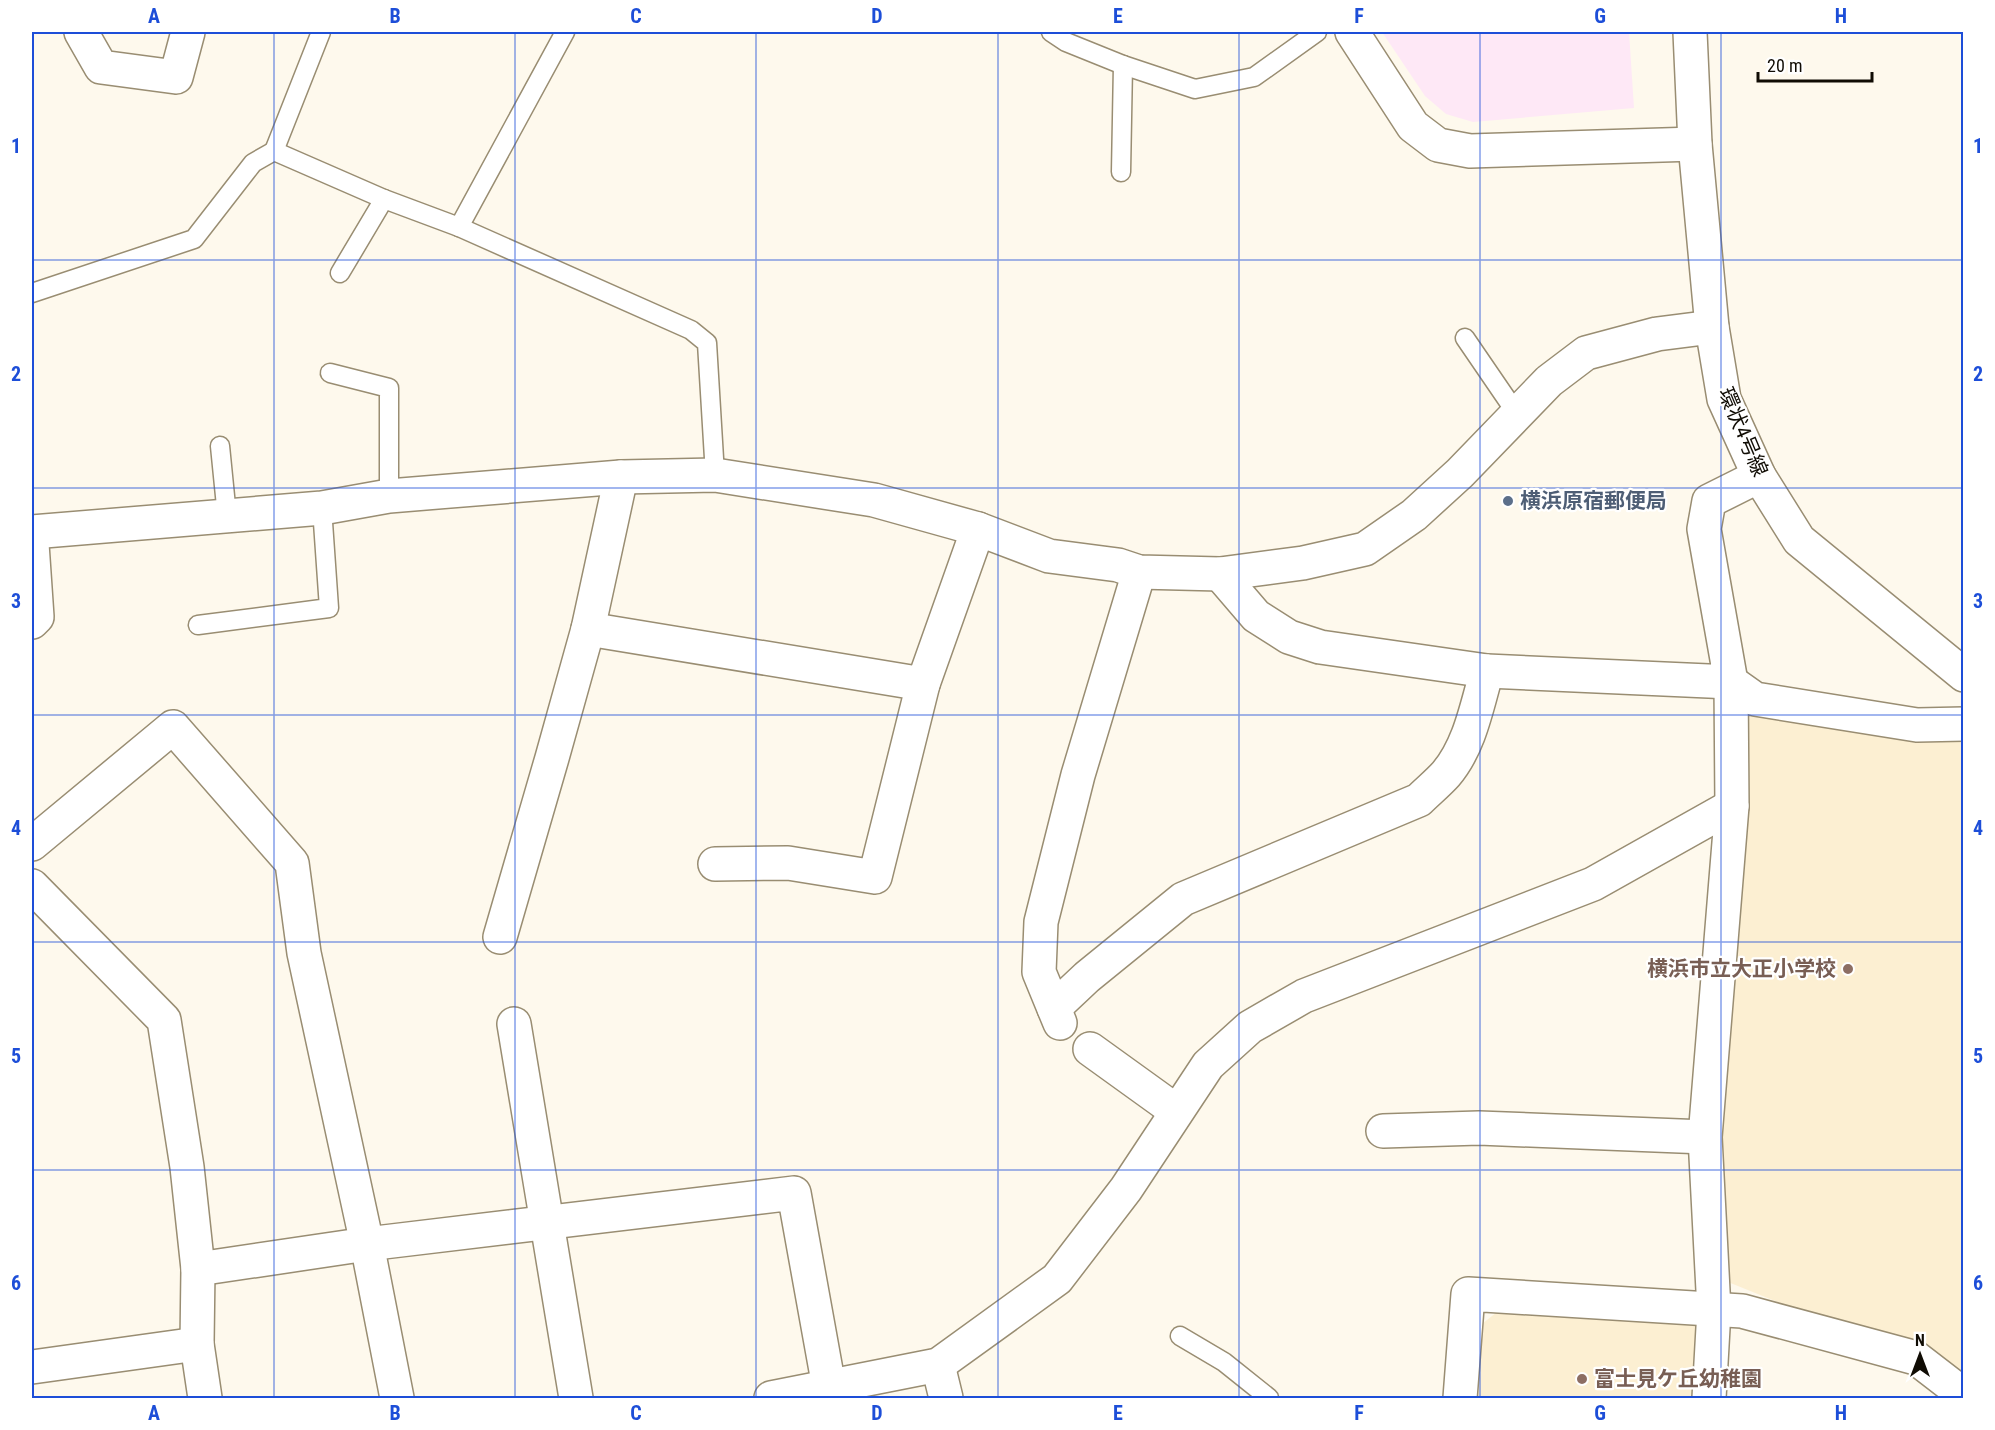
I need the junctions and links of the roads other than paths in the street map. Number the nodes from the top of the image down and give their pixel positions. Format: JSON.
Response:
{"nodes":[{"id":1,"x":81,"y":32,"type":"edge"},
{"id":2,"x":188,"y":32,"type":"edge"},
{"id":3,"x":321,"y":32,"type":"edge"},
{"id":4,"x":565,"y":32,"type":"edge"},
{"id":5,"x":1051,"y":32,"type":"edge"},
{"id":6,"x":1317,"y":32,"type":"edge"},
{"id":7,"x":1352,"y":32,"type":"edge"},
{"id":8,"x":1690,"y":32,"type":"edge"},
{"id":9,"x":1123,"y":65,"type":"junction"},
{"id":10,"x":1695,"y":144,"type":"junction"},
{"id":11,"x":274,"y":152,"type":"junction"},
{"id":12,"x":1122,"y":172,"type":"dead end"},
{"id":13,"x":384,"y":199,"type":"junction"},
{"id":14,"x":459,"y":227,"type":"junction"},
{"id":15,"x":340,"y":273,"type":"dead end"},
{"id":16,"x":32,"y":292,"type":"edge"},
{"id":17,"x":1712,"y":327,"type":"junction"},
{"id":18,"x":1465,"y":338,"type":"dead end"},
{"id":19,"x":330,"y":373,"type":"dead end"},
{"id":20,"x":1517,"y":414,"type":"junction"},
{"id":21,"x":220,"y":446,"type":"dead end"},
{"id":22,"x":715,"y":475,"type":"junction"},
{"id":23,"x":1759,"y":476,"type":"junction"},
{"id":24,"x":621,"y":477,"type":"junction"},
{"id":25,"x":389,"y":496,"type":"junction"},
{"id":26,"x":322,"y":508,"type":"junction"},
{"id":27,"x":227,"y":516,"type":"junction"},
{"id":28,"x":978,"y":529,"type":"junction"},
{"id":29,"x":32,"y":532,"type":"edge"},
{"id":30,"x":32,"y":544,"type":"edge"},
{"id":31,"x":1139,"y":572,"type":"junction"},
{"id":32,"x":1221,"y":574,"type":"junction"},
{"id":33,"x":32,"y":622,"type":"edge"},
{"id":34,"x":198,"y":626,"type":"dead end"},
{"id":35,"x":588,"y":629,"type":"junction"},
{"id":36,"x":1487,"y":671,"type":"junction"},
{"id":37,"x":1964,"y":675,"type":"edge"},
{"id":38,"x":1731,"y":682,"type":"junction"},
{"id":39,"x":923,"y":684,"type":"junction"},
{"id":40,"x":1964,"y":724,"type":"edge"},
{"id":41,"x":1732,"y":806,"type":"junction"},
{"id":42,"x":32,"y":844,"type":"edge"},
{"id":43,"x":715,"y":864,"type":"dead end"},
{"id":44,"x":32,"y":886,"type":"edge"},
{"id":45,"x":500,"y":937,"type":"dead end"},
{"id":46,"x":514,"y":1024,"type":"dead end"},
{"id":47,"x":1090,"y":1049,"type":"dead end"},
{"id":48,"x":1176,"y":1112,"type":"junction"},
{"id":49,"x":1383,"y":1131,"type":"dead end"},
{"id":50,"x":1705,"y":1137,"type":"junction"},
{"id":51,"x":547,"y":1224,"type":"junction"},
{"id":52,"x":367,"y":1244,"type":"junction"},
{"id":53,"x":198,"y":1269,"type":"junction"},
{"id":54,"x":1714,"y":1310,"type":"junction"},
{"id":55,"x":1180,"y":1336,"type":"dead end"},
{"id":56,"x":197,"y":1344,"type":"junction"},
{"id":57,"x":938,"y":1365,"type":"junction"},
{"id":58,"x":32,"y":1366,"type":"edge"},
{"id":59,"x":829,"y":1387,"type":"junction"},
{"id":60,"x":1964,"y":1395,"type":"edge"},
{"id":61,"x":205,"y":1398,"type":"edge"},
{"id":62,"x":397,"y":1398,"type":"edge"},
{"id":63,"x":576,"y":1398,"type":"edge"},
{"id":64,"x":771,"y":1398,"type":"edge"},
{"id":65,"x":946,"y":1398,"type":"edge"},
{"id":66,"x":1269,"y":1398,"type":"edge"},
{"id":67,"x":1460,"y":1398,"type":"edge"},
{"id":68,"x":1709,"y":1398,"type":"edge"}],
"edges":[{"from":1,"to":2,"type":"street"},
{"from":3,"to":11,"type":"lane"},
{"from":4,"to":14,"type":"lane"},
{"from":5,"to":9,"type":"lane"},
{"from":6,"to":9,"type":"lane"},
{"from":7,"to":10,"type":"street"},
{"from":8,"to":10,"type":"street","name":"環状4号線"},
{"from":9,"to":12,"type":"lane"},
{"from":10,"to":17,"type":"street","name":"環状4号線"},
{"from":11,"to":13,"type":"lane"},
{"from":11,"to":16,"type":"lane"},
{"from":13,"to":14,"type":"lane"},
{"from":13,"to":15,"type":"lane"},
{"from":14,"to":22,"type":"lane"},
{"from":17,"to":20,"type":"street"},
{"from":17,"to":23,"type":"street","name":"環状4号線"},
{"from":18,"to":20,"type":"lane"},
{"from":19,"to":25,"type":"lane"},
{"from":20,"to":32,"type":"street"},
{"from":21,"to":27,"type":"lane"},
{"from":22,"to":24,"type":"street"},
{"from":22,"to":28,"type":"street"},
{"from":23,"to":37,"type":"street","name":"環状4号線"},
{"from":23,"to":38,"type":"street"},
{"from":24,"to":25,"type":"street"},
{"from":24,"to":35,"type":"street"},
{"from":25,"to":26,"type":"street"},
{"from":26,"to":27,"type":"street"},
{"from":26,"to":34,"type":"lane"},
{"from":27,"to":29,"type":"street"},
{"from":28,"to":31,"type":"street"},
{"from":28,"to":39,"type":"street"},
{"from":30,"to":33,"type":"street"},
{"from":31,"to":32,"type":"street"},
{"from":31,"to":36,"type":"street"},
{"from":32,"to":36,"type":"street"},
{"from":35,"to":39,"type":"street"},
{"from":35,"to":45,"type":"street"},
{"from":36,"to":38,"type":"street"},
{"from":38,"to":40,"type":"street"},
{"from":38,"to":41,"type":"street"},
{"from":39,"to":43,"type":"street"},
{"from":41,"to":48,"type":"street"},
{"from":41,"to":50,"type":"street"},
{"from":42,"to":52,"type":"street"},
{"from":44,"to":53,"type":"street"},
{"from":46,"to":51,"type":"street"},
{"from":47,"to":48,"type":"street"},
{"from":48,"to":57,"type":"street"},
{"from":49,"to":50,"type":"street"},
{"from":50,"to":54,"type":"street"},
{"from":51,"to":52,"type":"street"},
{"from":51,"to":59,"type":"street"},
{"from":51,"to":63,"type":"street"},
{"from":52,"to":53,"type":"street"},
{"from":52,"to":62,"type":"street"},
{"from":53,"to":56,"type":"street"},
{"from":54,"to":60,"type":"street"},
{"from":54,"to":67,"type":"street"},
{"from":54,"to":68,"type":"street"},
{"from":55,"to":66,"type":"lane"},
{"from":56,"to":58,"type":"street"},
{"from":56,"to":61,"type":"street"},
{"from":57,"to":59,"type":"street"},
{"from":57,"to":65,"type":"street"},
{"from":59,"to":64,"type":"street"}]}
